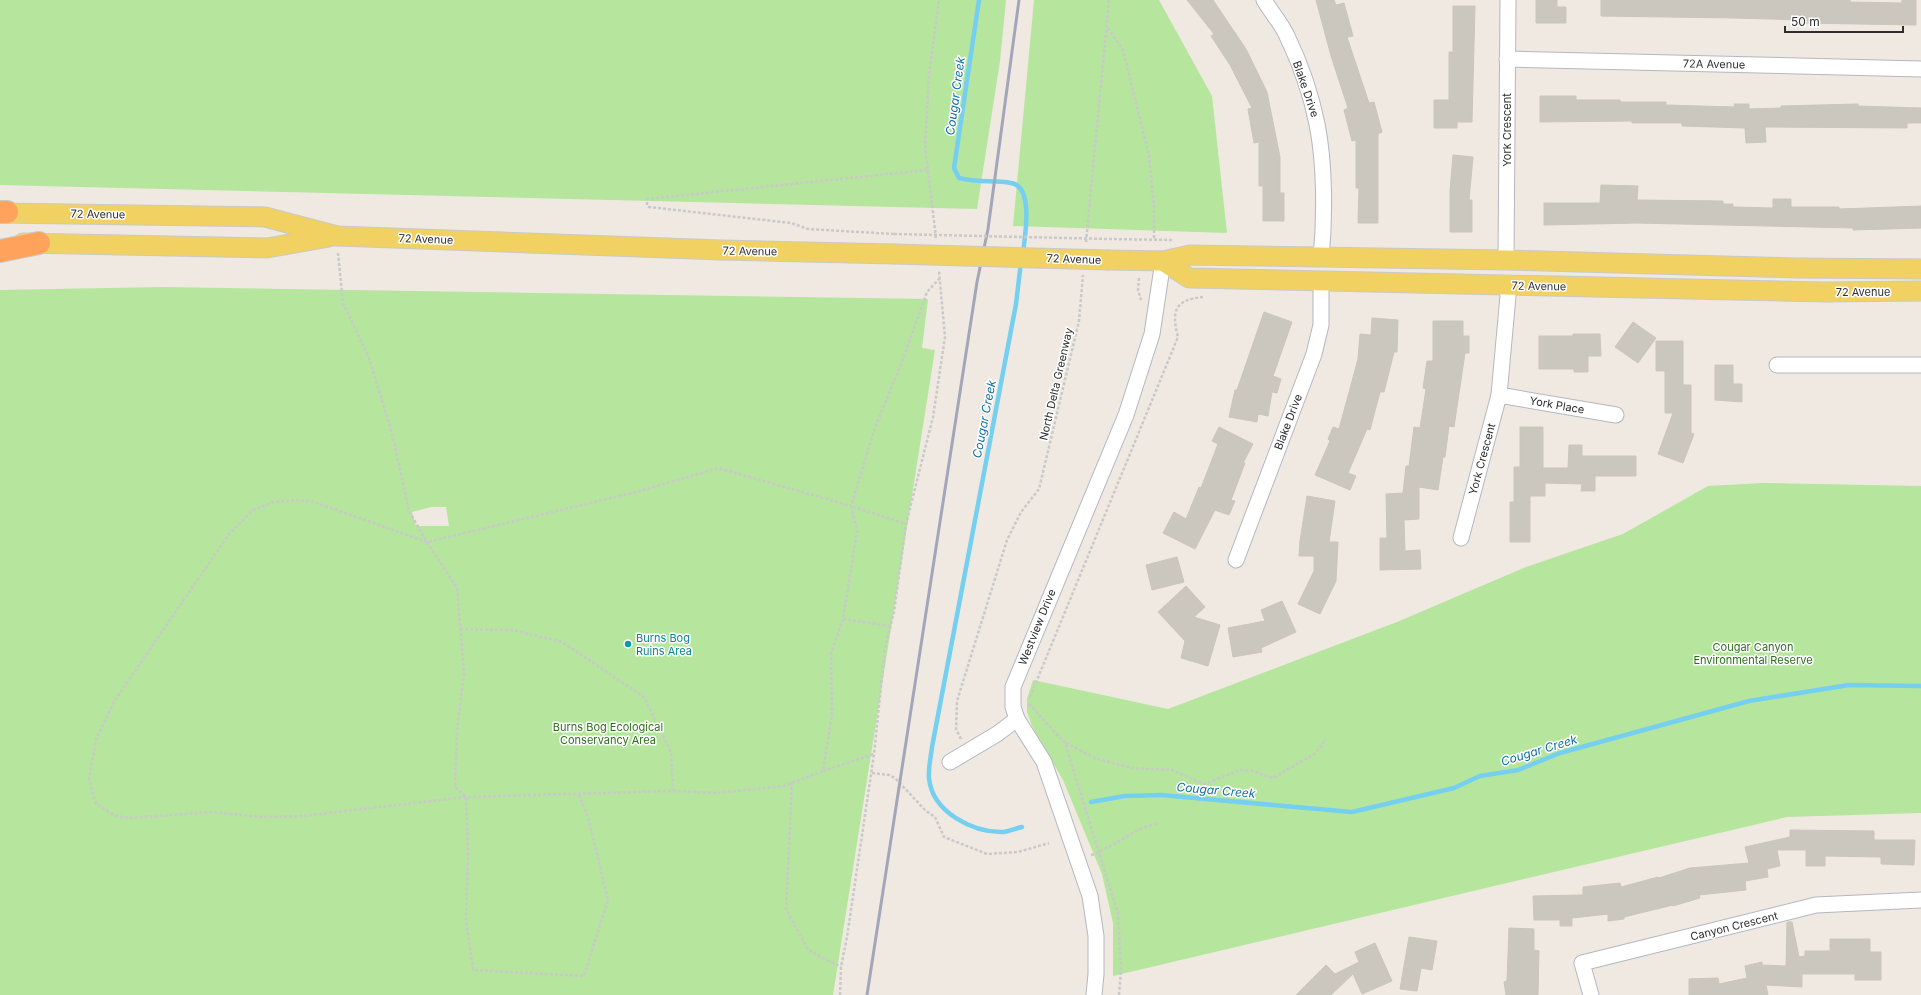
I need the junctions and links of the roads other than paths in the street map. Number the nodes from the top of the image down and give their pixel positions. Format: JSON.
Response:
{"nodes":[{"id":1,"x":1264,"y":0,"type":"edge"},
{"id":2,"x":1508,"y":0,"type":"edge"},
{"id":3,"x":1507,"y":59,"type":"junction"},
{"id":4,"x":1921,"y":69,"type":"edge"},
{"id":5,"x":2,"y":212,"type":"edge"},
{"id":6,"x":337,"y":236,"type":"junction"},
{"id":7,"x":0,"y":243,"type":"edge"},
{"id":8,"x":39,"y":243,"type":"junction"},
{"id":9,"x":0,"y":250,"type":"edge"},
{"id":10,"x":1321,"y":258,"type":"junction"},
{"id":11,"x":1506,"y":260,"type":"junction"},
{"id":12,"x":1163,"y":261,"type":"junction"},
{"id":13,"x":1921,"y":269,"type":"edge"},
{"id":14,"x":1321,"y":281,"type":"junction"},
{"id":15,"x":1506,"y":285,"type":"junction"},
{"id":16,"x":1921,"y":291,"type":"edge"},
{"id":17,"x":1776,"y":365,"type":"dead end"},
{"id":18,"x":1921,"y":365,"type":"edge"},
{"id":19,"x":1499,"y":395,"type":"junction"},
{"id":20,"x":1616,"y":415,"type":"dead end"},
{"id":21,"x":1461,"y":538,"type":"dead end"},
{"id":22,"x":1236,"y":560,"type":"dead end"},
{"id":23,"x":1017,"y":719,"type":"junction"},
{"id":24,"x":950,"y":762,"type":"dead end"},
{"id":25,"x":1921,"y":900,"type":"edge"},
{"id":26,"x":1094,"y":995,"type":"edge"},
{"id":27,"x":1591,"y":995,"type":"edge"}],
"edges":[{"from":1,"to":10,"type":"street","name":"Blake Drive"},
{"from":2,"to":3,"type":"street","name":"York Crescent"},
{"from":3,"to":4,"type":"street","name":"72A Avenue"},
{"from":3,"to":11,"type":"street","name":"York Crescent"},
{"from":5,"to":6,"type":"main road","name":"72 Avenue"},
{"from":6,"to":8,"type":"main road","name":"72 Avenue"},
{"from":6,"to":12,"type":"main road","name":"72 Avenue","bridge":true},
{"from":7,"to":8,"type":"main road","name":"72 Avenue"},
{"from":8,"to":9,"type":"highway"},
{"from":10,"to":11,"type":"main road","name":"72 Avenue"},
{"from":10,"to":12,"type":"main road","name":"72 Avenue"},
{"from":11,"to":13,"type":"main road","name":"72 Avenue"},
{"from":12,"to":14,"type":"main road","name":"72 Avenue"},
{"from":12,"to":23,"type":"street","name":"Westview Drive"},
{"from":14,"to":15,"type":"main road","name":"72 Avenue"},
{"from":14,"to":22,"type":"street","name":"Blake Drive"},
{"from":15,"to":16,"type":"main road","name":"72 Avenue"},
{"from":15,"to":19,"type":"street","name":"York Crescent"},
{"from":17,"to":18,"type":"street"},
{"from":19,"to":20,"type":"street","name":"York Place"},
{"from":19,"to":21,"type":"street","name":"York Crescent"},
{"from":23,"to":24,"type":"street"},
{"from":23,"to":26,"type":"street","name":"Westview Drive"},
{"from":25,"to":27,"type":"street","name":"Canyon Crescent"}]}
